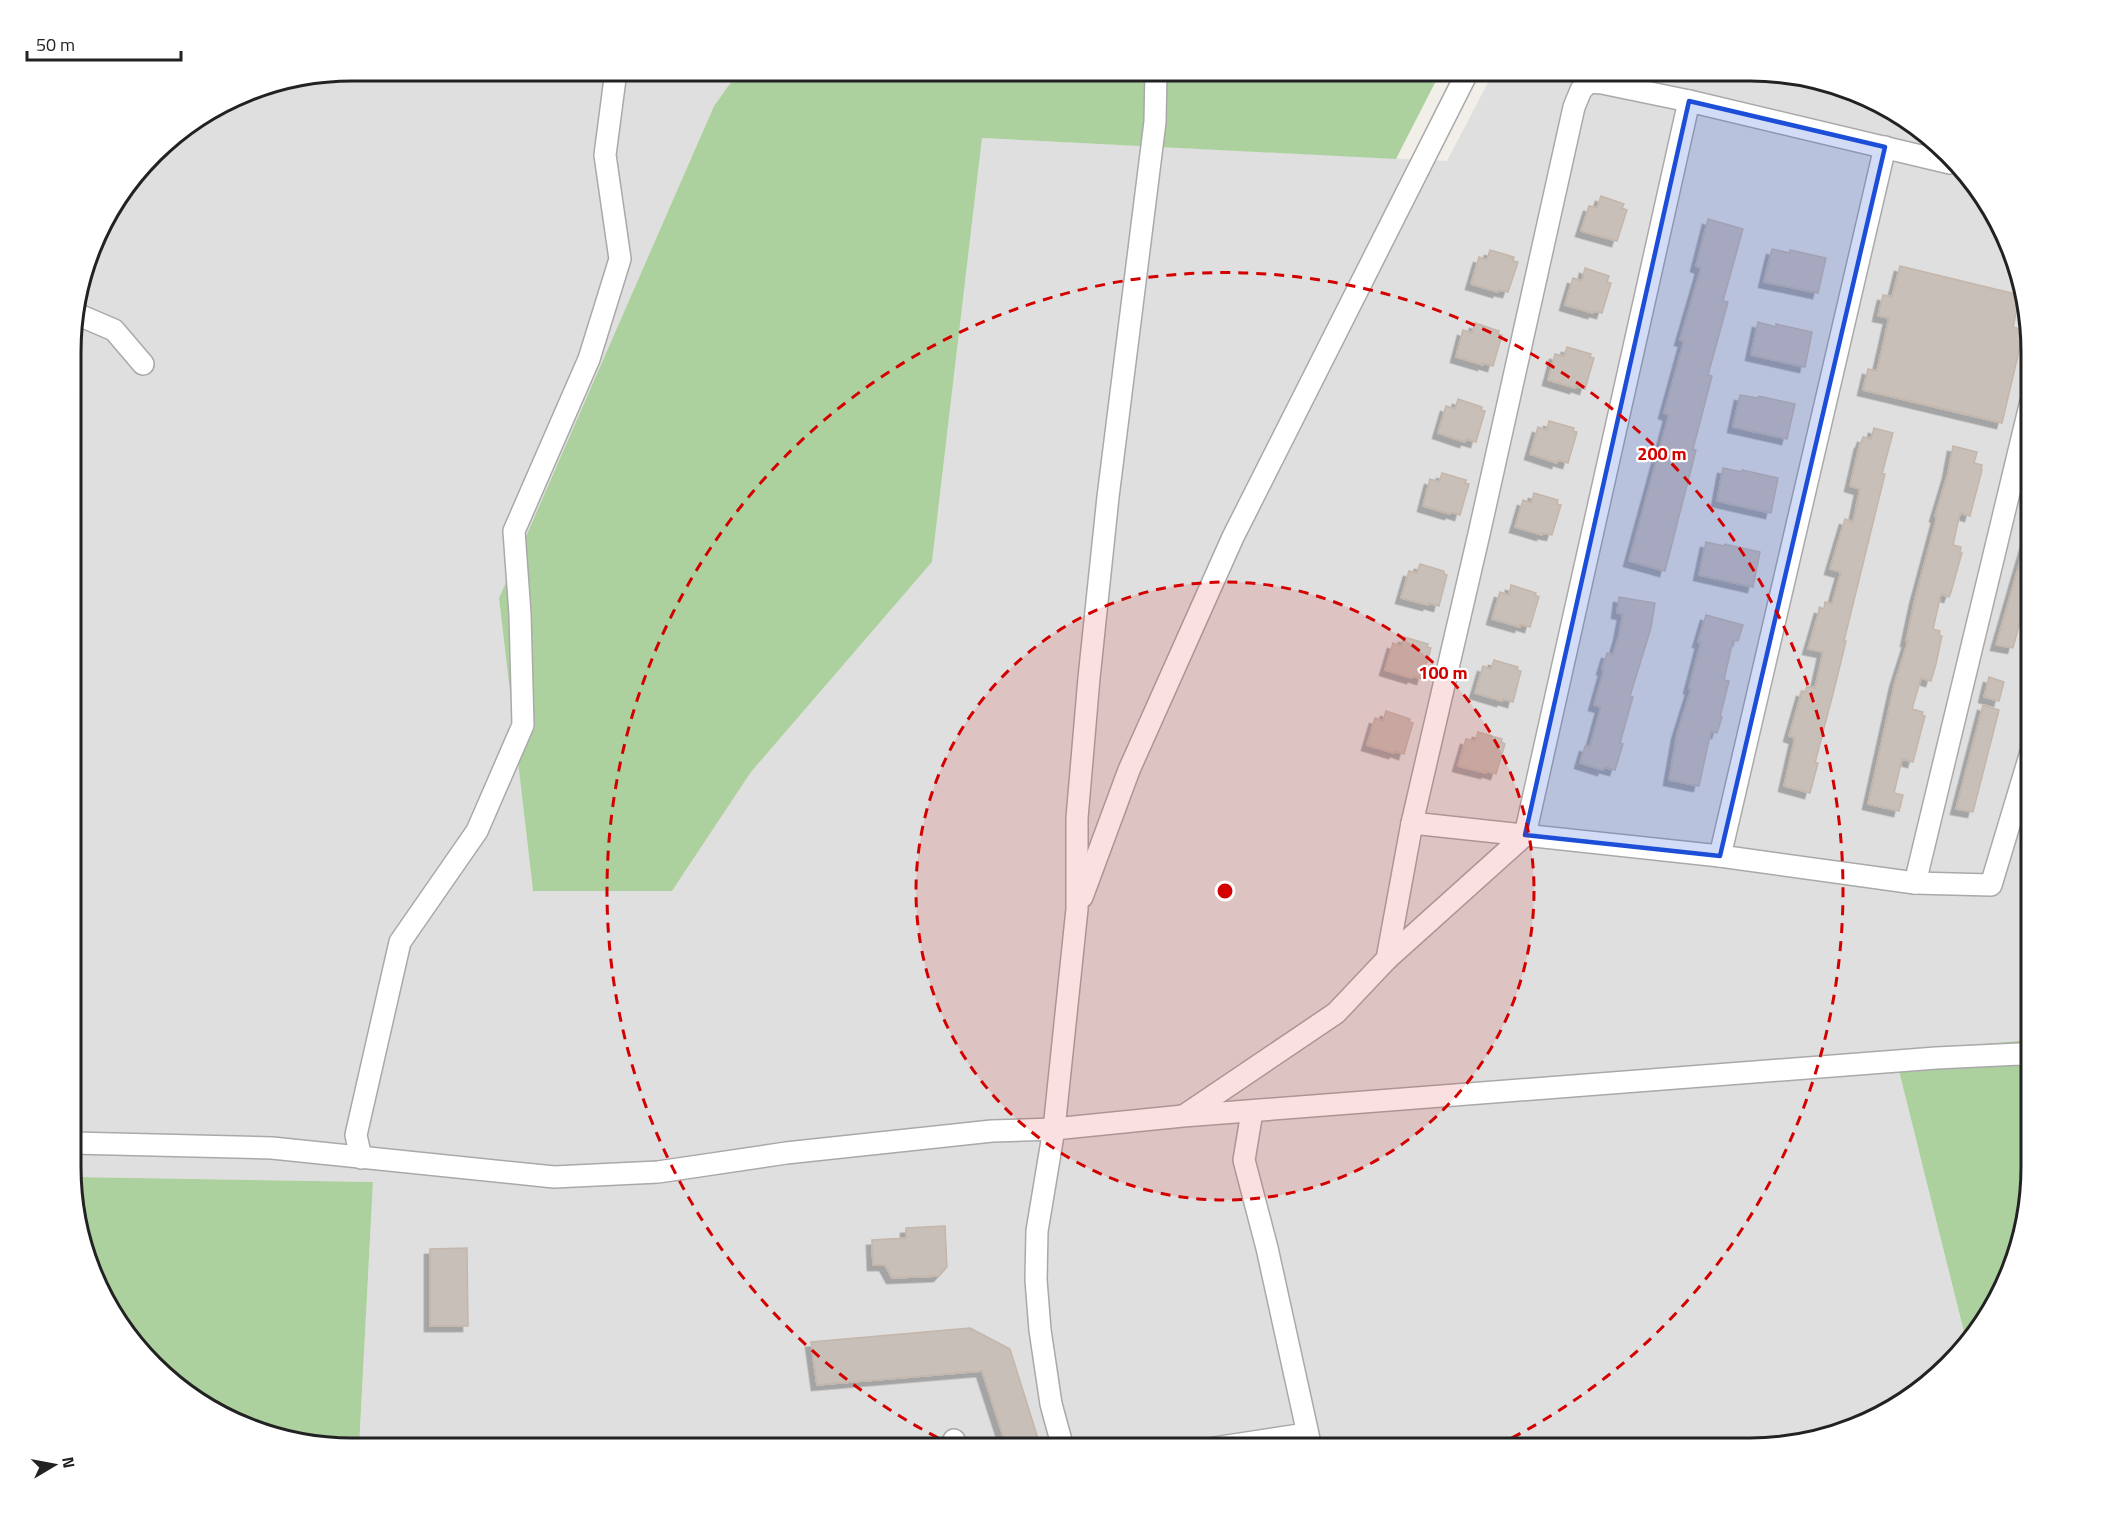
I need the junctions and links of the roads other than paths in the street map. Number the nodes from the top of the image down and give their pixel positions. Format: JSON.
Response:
{"nodes":[{"id":1,"x":615,"y":81,"type":"edge"},
{"id":2,"x":1156,"y":81,"type":"edge"},
{"id":3,"x":1463,"y":81,"type":"edge"},
{"id":4,"x":1689,"y":101,"type":"junction"},
{"id":5,"x":1885,"y":147,"type":"junction"},
{"id":6,"x":1943,"y":161,"type":"edge"},
{"id":7,"x":83,"y":317,"type":"edge"},
{"id":8,"x":143,"y":364,"type":"dead end"},
{"id":9,"x":2021,"y":443,"type":"edge"},
{"id":10,"x":2021,"y":785,"type":"edge"},
{"id":11,"x":1412,"y":823,"type":"junction"},
{"id":12,"x":1525,"y":835,"type":"junction"},
{"id":13,"x":1720,"y":856,"type":"junction"},
{"id":14,"x":1915,"y":883,"type":"junction"},
{"id":15,"x":1077,"y":909,"type":"junction"},
{"id":16,"x":1387,"y":959,"type":"junction"},
{"id":17,"x":2021,"y":1053,"type":"edge"},
{"id":18,"x":1252,"y":1112,"type":"junction"},
{"id":19,"x":1183,"y":1116,"type":"junction"},
{"id":20,"x":1054,"y":1129,"type":"junction"},
{"id":21,"x":81,"y":1143,"type":"edge"},
{"id":22,"x":361,"y":1158,"type":"junction"},
{"id":23,"x":1060,"y":1438,"type":"edge"},
{"id":24,"x":1308,"y":1438,"type":"edge"}],
"edges":[{"from":1,"to":22,"type":"street"},
{"from":2,"to":15,"type":"street"},
{"from":3,"to":15,"type":"street"},
{"from":4,"to":5,"type":"street"},
{"from":4,"to":11,"type":"street"},
{"from":4,"to":12,"type":"street"},
{"from":5,"to":6,"type":"street"},
{"from":5,"to":13,"type":"street"},
{"from":7,"to":8,"type":"street"},
{"from":9,"to":14,"type":"street"},
{"from":10,"to":14,"type":"street"},
{"from":11,"to":12,"type":"street"},
{"from":11,"to":16,"type":"street"},
{"from":12,"to":13,"type":"street"},
{"from":12,"to":16,"type":"street"},
{"from":13,"to":14,"type":"street"},
{"from":15,"to":20,"type":"street"},
{"from":16,"to":19,"type":"street"},
{"from":17,"to":18,"type":"street"},
{"from":18,"to":19,"type":"street"},
{"from":18,"to":24,"type":"street"},
{"from":19,"to":20,"type":"street"},
{"from":20,"to":22,"type":"street"},
{"from":20,"to":23,"type":"street"},
{"from":21,"to":22,"type":"street"}]}
